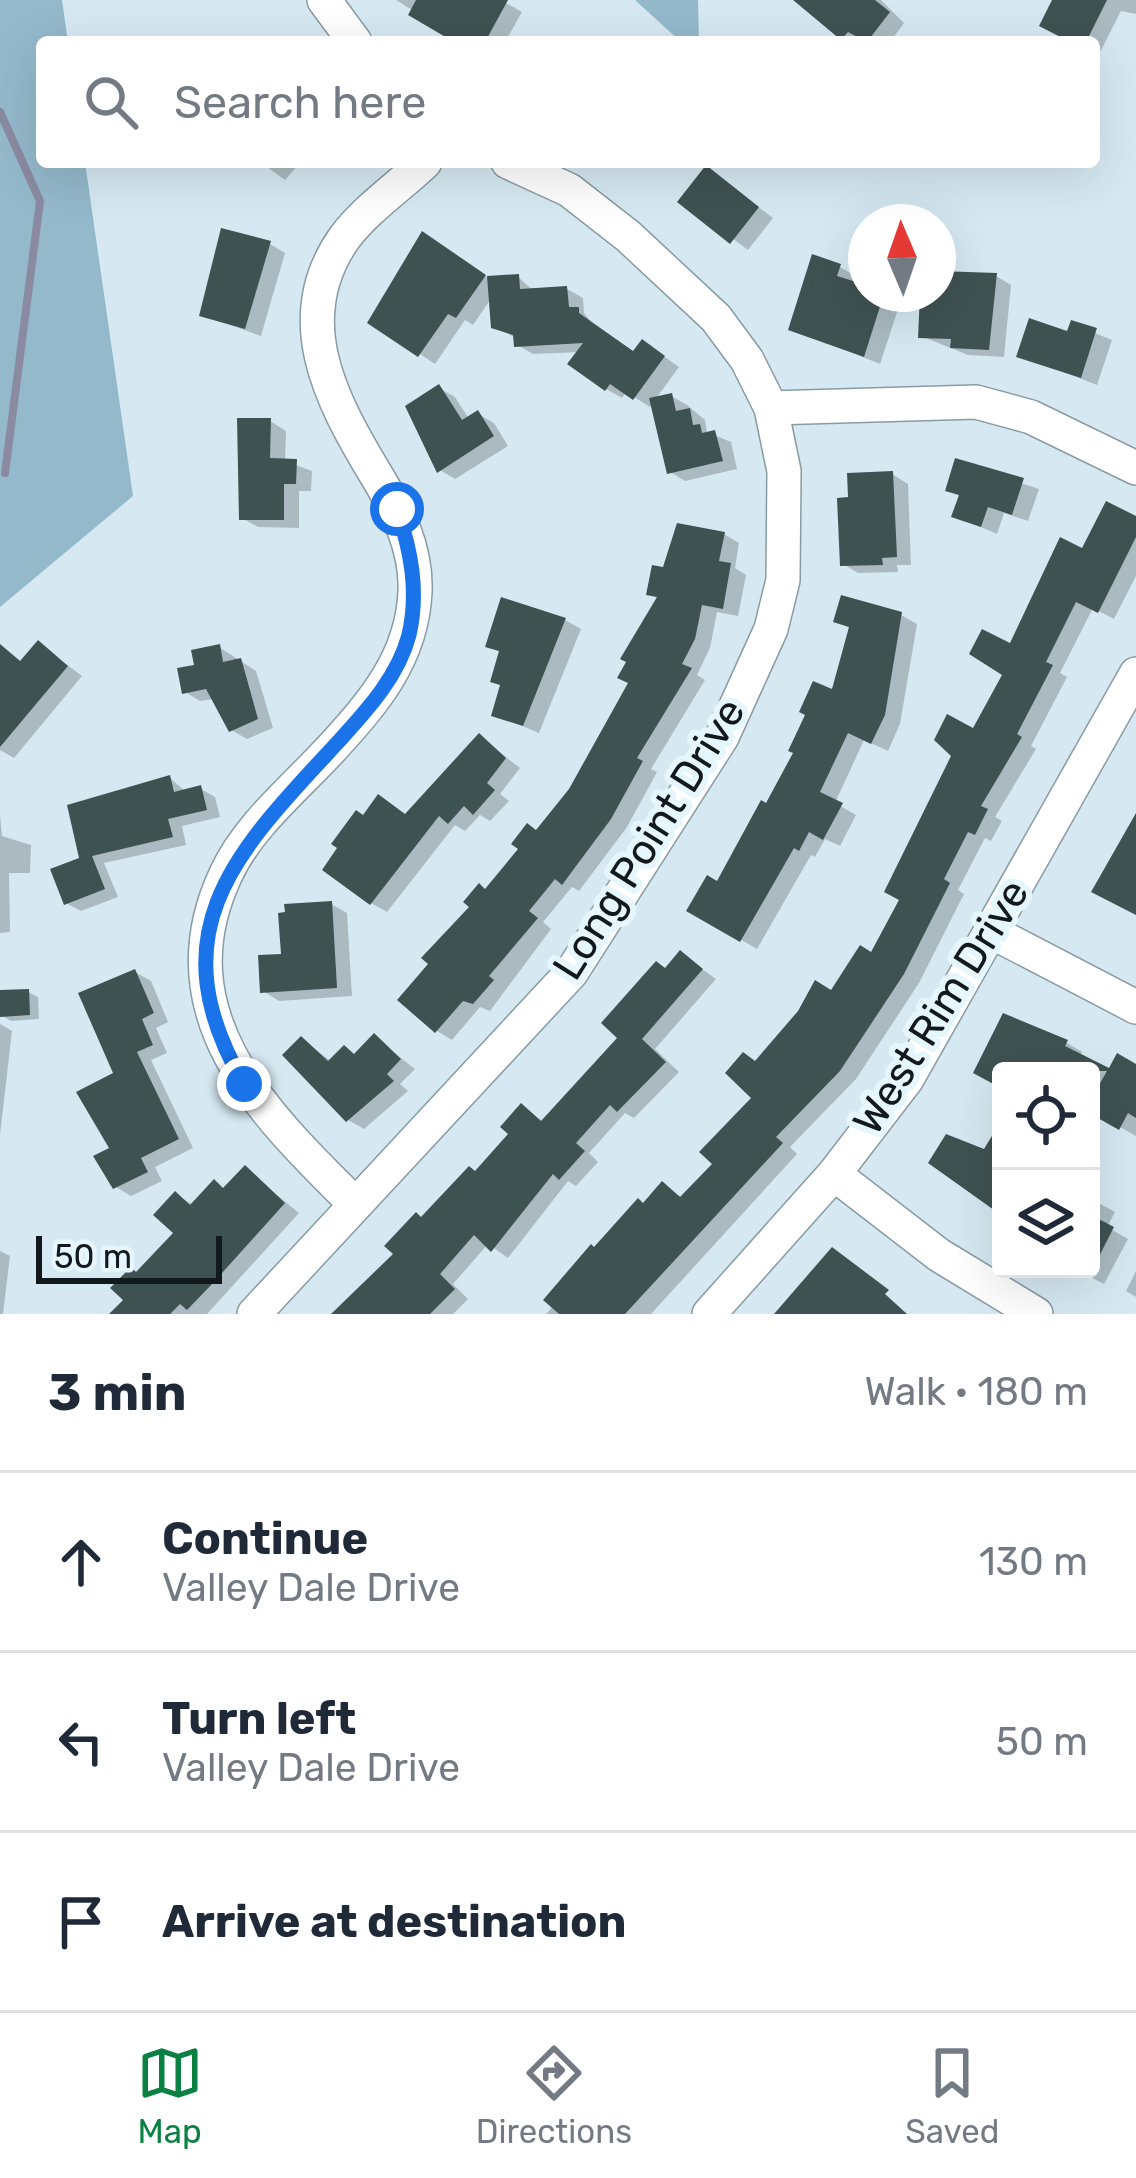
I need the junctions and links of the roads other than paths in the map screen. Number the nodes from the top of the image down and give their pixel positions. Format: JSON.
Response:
{"nodes":[{"id":1,"x":323,"y":0,"type":"edge"},
{"id":2,"x":350,"y":36,"type":"edge"},
{"id":3,"x":419,"y":168,"type":"edge"},
{"id":4,"x":521,"y":168,"type":"edge"},
{"id":5,"x":771,"y":408,"type":"junction"},
{"id":6,"x":1136,"y":468,"type":"edge"},
{"id":7,"x":1136,"y":674,"type":"edge"},
{"id":8,"x":992,"y":932,"type":"junction"},
{"id":9,"x":1136,"y":1007,"type":"edge"},
{"id":10,"x":834,"y":1174,"type":"junction"},
{"id":11,"x":355,"y":1204,"type":"junction"},
{"id":12,"x":254,"y":1314,"type":"edge"},
{"id":13,"x":709,"y":1314,"type":"edge"},
{"id":14,"x":1036,"y":1314,"type":"edge"}],
"edges":[{"from":1,"to":2,"type":"street"},
{"from":3,"to":11,"type":"street"},
{"from":4,"to":5,"type":"street","name":"Long Point Drive"},
{"from":5,"to":6,"type":"street"},
{"from":5,"to":11,"type":"street","name":"Long Point Drive"},
{"from":7,"to":8,"type":"street","name":"West Rim Drive"},
{"from":8,"to":9,"type":"street"},
{"from":8,"to":10,"type":"street","name":"West Rim Drive"},
{"from":10,"to":13,"type":"street","name":"West Rim Drive"},
{"from":10,"to":14,"type":"street"},
{"from":11,"to":12,"type":"street","name":"Long Point Drive"}]}
